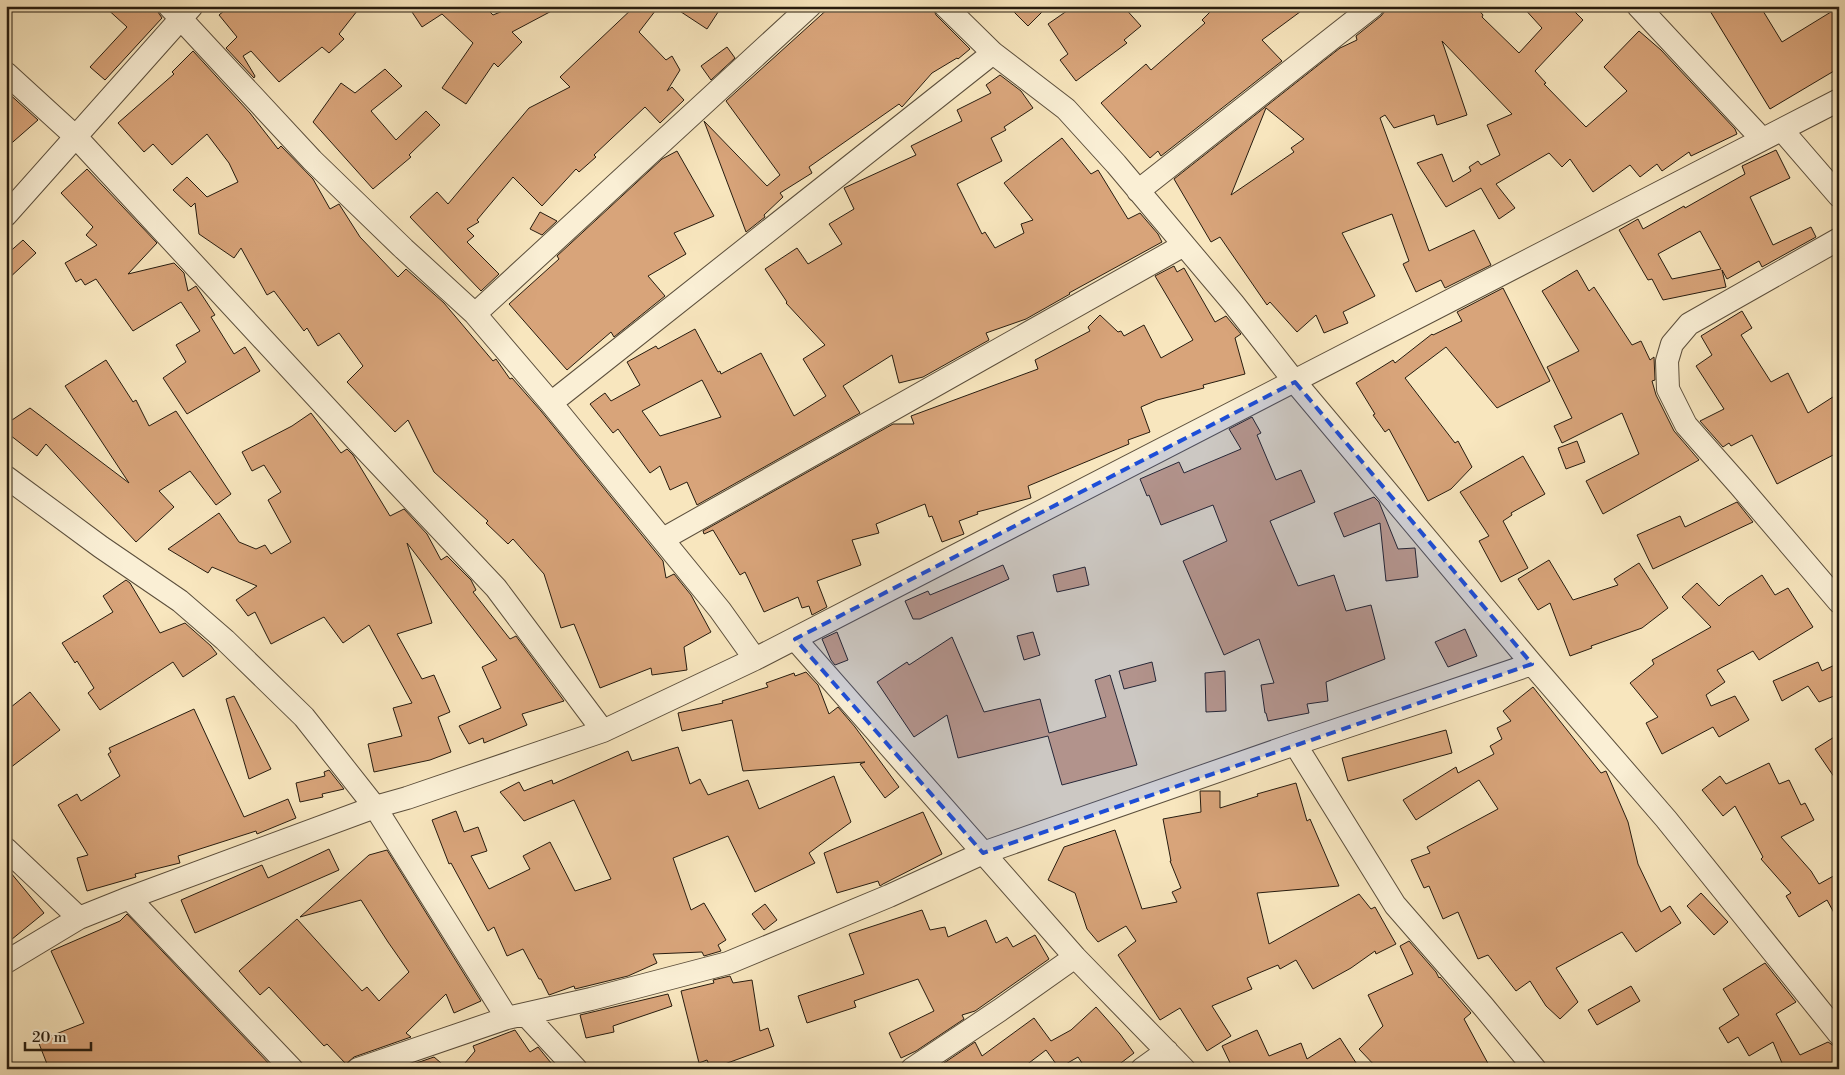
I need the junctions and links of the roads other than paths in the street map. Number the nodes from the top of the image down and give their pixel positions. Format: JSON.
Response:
{"nodes":[{"id":1,"x":810,"y":6,"type":"edge"},
{"id":2,"x":945,"y":6,"type":"edge"},
{"id":3,"x":1372,"y":6,"type":"edge"},
{"id":4,"x":1638,"y":6,"type":"edge"},
{"id":5,"x":181,"y":10,"type":"edge"},
{"id":6,"x":993,"y":53,"type":"junction"},
{"id":7,"x":6,"y":72,"type":"edge"},
{"id":8,"x":1839,"y":100,"type":"edge"},
{"id":9,"x":1772,"y":135,"type":"junction"},
{"id":10,"x":76,"y":137,"type":"junction"},
{"id":11,"x":1138,"y":191,"type":"junction"},
{"id":12,"x":1839,"y":196,"type":"edge"},
{"id":13,"x":6,"y":215,"type":"edge"},
{"id":14,"x":1839,"y":239,"type":"edge"},
{"id":15,"x":1184,"y":245,"type":"junction"},
{"id":16,"x":475,"y":314,"type":"junction"},
{"id":17,"x":1295,"y":382,"type":"junction"},
{"id":18,"x":551,"y":403,"type":"junction"},
{"id":19,"x":6,"y":478,"type":"edge"},
{"id":20,"x":663,"y":539,"type":"junction"},
{"id":21,"x":1839,"y":602,"type":"edge"},
{"id":22,"x":796,"y":639,"type":"junction"},
{"id":23,"x":755,"y":659,"type":"junction"},
{"id":24,"x":1532,"y":664,"type":"junction"},
{"id":25,"x":603,"y":731,"type":"junction"},
{"id":26,"x":1295,"y":744,"type":"junction"},
{"id":27,"x":375,"y":807,"type":"junction"},
{"id":28,"x":6,"y":848,"type":"edge"},
{"id":29,"x":983,"y":853,"type":"junction"},
{"id":30,"x":129,"y":898,"type":"junction"},
{"id":31,"x":79,"y":918,"type":"junction"},
{"id":32,"x":1074,"y":957,"type":"junction"},
{"id":33,"x":6,"y":962,"type":"edge"},
{"id":34,"x":516,"y":1016,"type":"junction"},
{"id":35,"x":1839,"y":1034,"type":"edge"},
{"id":36,"x":1167,"y":1051,"type":"junction"},
{"id":37,"x":292,"y":1069,"type":"edge"},
{"id":38,"x":358,"y":1069,"type":"edge"},
{"id":39,"x":576,"y":1069,"type":"edge"},
{"id":40,"x":912,"y":1069,"type":"edge"},
{"id":41,"x":1142,"y":1069,"type":"edge"},
{"id":42,"x":1184,"y":1069,"type":"edge"},
{"id":43,"x":1535,"y":1069,"type":"edge"}],
"edges":[{"from":1,"to":16,"type":"street"},
{"from":2,"to":6,"type":"street"},
{"from":3,"to":11,"type":"street"},
{"from":4,"to":9,"type":"street"},
{"from":5,"to":10,"type":"street"},
{"from":5,"to":16,"type":"street"},
{"from":6,"to":11,"type":"street"},
{"from":6,"to":18,"type":"street"},
{"from":7,"to":10,"type":"street"},
{"from":8,"to":9,"type":"street"},
{"from":9,"to":12,"type":"street"},
{"from":9,"to":17,"type":"street"},
{"from":10,"to":13,"type":"street"},
{"from":10,"to":25,"type":"street"},
{"from":11,"to":15,"type":"street"},
{"from":14,"to":21,"type":"street"},
{"from":15,"to":17,"type":"street"},
{"from":15,"to":20,"type":"street"},
{"from":16,"to":18,"type":"street"},
{"from":17,"to":22,"type":"street"},
{"from":17,"to":24,"type":"street"},
{"from":18,"to":20,"type":"street"},
{"from":19,"to":27,"type":"street"},
{"from":20,"to":23,"type":"street"},
{"from":22,"to":23,"type":"street"},
{"from":22,"to":29,"type":"street"},
{"from":23,"to":25,"type":"street"},
{"from":24,"to":26,"type":"street"},
{"from":24,"to":35,"type":"street"},
{"from":25,"to":27,"type":"street"},
{"from":26,"to":29,"type":"street"},
{"from":26,"to":43,"type":"street"},
{"from":27,"to":30,"type":"street"},
{"from":27,"to":34,"type":"street"},
{"from":28,"to":31,"type":"street"},
{"from":29,"to":32,"type":"street"},
{"from":29,"to":34,"type":"street"},
{"from":30,"to":31,"type":"street"},
{"from":30,"to":37,"type":"street"},
{"from":31,"to":33,"type":"street"},
{"from":32,"to":36,"type":"street"},
{"from":32,"to":40,"type":"street"},
{"from":34,"to":38,"type":"street"},
{"from":34,"to":39,"type":"street"},
{"from":36,"to":41,"type":"street"},
{"from":36,"to":42,"type":"street"}]}
